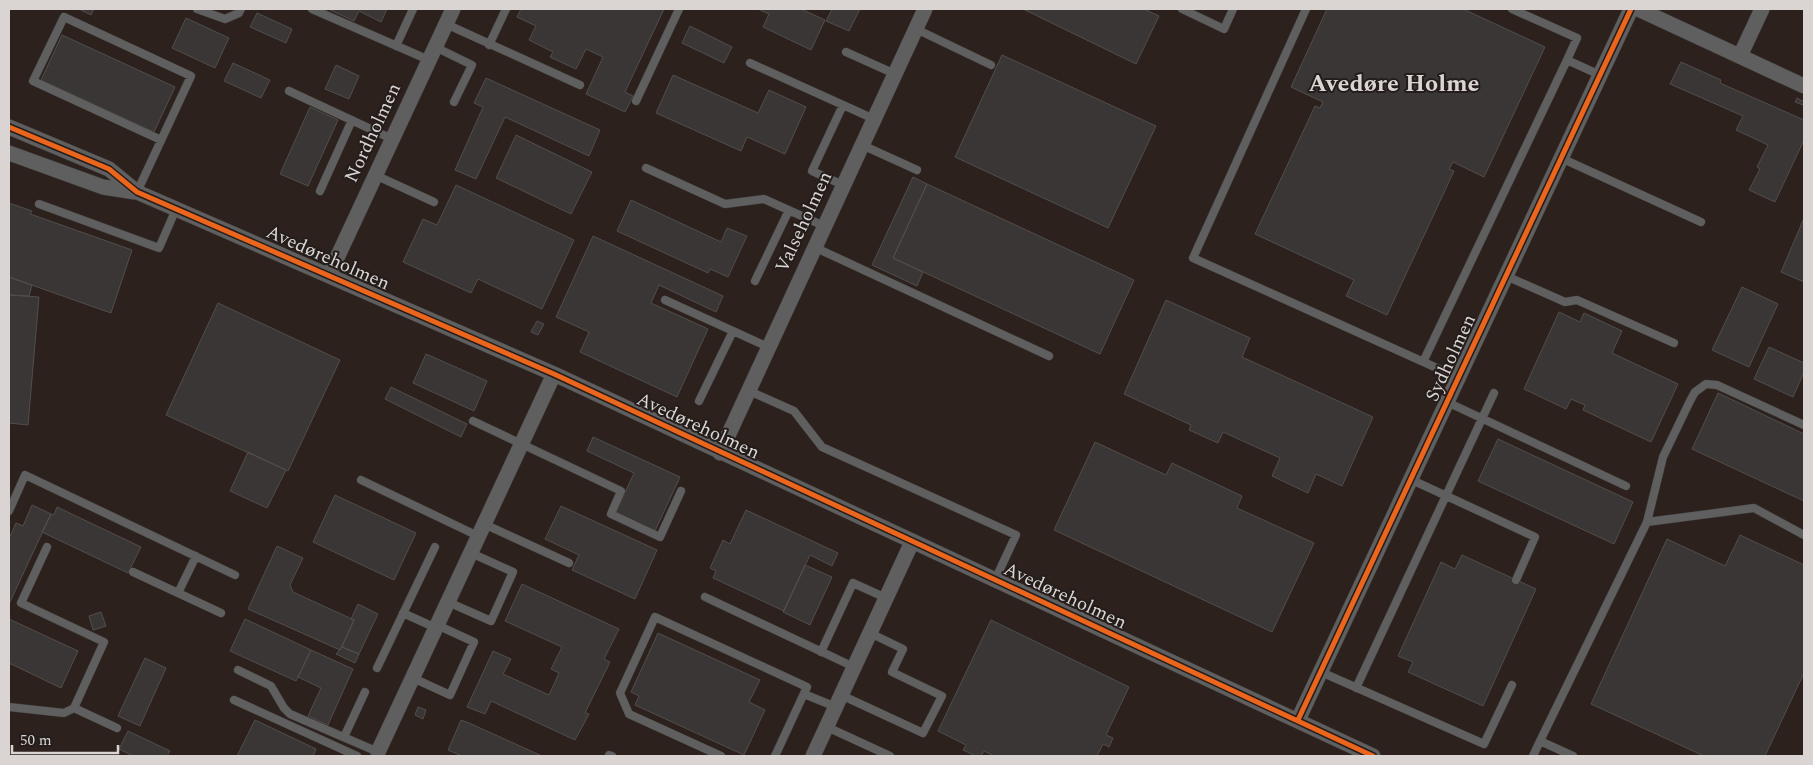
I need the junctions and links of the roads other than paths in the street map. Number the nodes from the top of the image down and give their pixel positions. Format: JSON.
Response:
{"nodes":[{"id":1,"x":197,"y":9,"type":"edge"},
{"id":2,"x":241,"y":9,"type":"edge"},
{"id":3,"x":312,"y":9,"type":"edge"},
{"id":4,"x":413,"y":9,"type":"edge"},
{"id":5,"x":453,"y":9,"type":"edge"},
{"id":6,"x":506,"y":9,"type":"edge"},
{"id":7,"x":679,"y":9,"type":"edge"},
{"id":8,"x":925,"y":9,"type":"edge"},
{"id":9,"x":1182,"y":9,"type":"edge"},
{"id":10,"x":1233,"y":9,"type":"edge"},
{"id":11,"x":1306,"y":9,"type":"edge"},
{"id":12,"x":1512,"y":9,"type":"edge"},
{"id":13,"x":1631,"y":9,"type":"edge"},
{"id":14,"x":1638,"y":9,"type":"edge"},
{"id":15,"x":1762,"y":9,"type":"edge"},
{"id":16,"x":446,"y":24,"type":"junction"},
{"id":17,"x":916,"y":29,"type":"junction"},
{"id":18,"x":489,"y":45,"type":"junction"},
{"id":19,"x":396,"y":46,"type":"junction"},
{"id":20,"x":846,"y":52,"type":"dead end"},
{"id":21,"x":432,"y":54,"type":"junction"},
{"id":22,"x":1740,"y":56,"type":"junction"},
{"id":23,"x":1567,"y":60,"type":"junction"},
{"id":24,"x":750,"y":62,"type":"dead end"},
{"id":25,"x":991,"y":65,"type":"dead end"},
{"id":26,"x":895,"y":74,"type":"junction"},
{"id":27,"x":1600,"y":75,"type":"junction"},
{"id":28,"x":580,"y":86,"type":"dead end"},
{"id":29,"x":1804,"y":86,"type":"edge"},
{"id":30,"x":289,"y":91,"type":"dead end"},
{"id":31,"x":636,"y":101,"type":"dead end"},
{"id":32,"x":454,"y":102,"type":"dead end"},
{"id":33,"x":843,"y":105,"type":"junction"},
{"id":34,"x":874,"y":119,"type":"junction"},
{"id":35,"x":352,"y":120,"type":"junction"},
{"id":36,"x":9,"y":127,"type":"edge"},
{"id":37,"x":392,"y":139,"type":"junction"},
{"id":38,"x":161,"y":140,"type":"junction"},
{"id":39,"x":862,"y":145,"type":"junction"},
{"id":40,"x":9,"y":153,"type":"edge"},
{"id":41,"x":1561,"y":158,"type":"junction"},
{"id":42,"x":646,"y":168,"type":"dead end"},
{"id":43,"x":917,"y":170,"type":"dead end"},
{"id":44,"x":375,"y":176,"type":"junction"},
{"id":45,"x":843,"y":185,"type":"junction"},
{"id":46,"x":320,"y":191,"type":"dead end"},
{"id":47,"x":137,"y":192,"type":"junction"},
{"id":48,"x":434,"y":202,"type":"dead end"},
{"id":49,"x":39,"y":204,"type":"dead end"},
{"id":50,"x":176,"y":210,"type":"junction"},
{"id":51,"x":789,"y":210,"type":"junction"},
{"id":52,"x":1701,"y":222,"type":"dead end"},
{"id":53,"x":824,"y":226,"type":"junction"},
{"id":54,"x":814,"y":248,"type":"junction"},
{"id":55,"x":329,"y":275,"type":"junction"},
{"id":56,"x":1506,"y":276,"type":"junction"},
{"id":57,"x":755,"y":280,"type":"dead end"},
{"id":58,"x":665,"y":300,"type":"dead end"},
{"id":59,"x":733,"y":331,"type":"junction"},
{"id":60,"x":1674,"y":343,"type":"dead end"},
{"id":61,"x":768,"y":346,"type":"junction"},
{"id":62,"x":1048,"y":356,"type":"dead end"},
{"id":63,"x":1423,"y":362,"type":"junction"},
{"id":64,"x":554,"y":374,"type":"junction"},
{"id":65,"x":1459,"y":378,"type":"junction"},
{"id":66,"x":748,"y":390,"type":"junction"},
{"id":67,"x":1494,"y":393,"type":"dead end"},
{"id":68,"x":699,"y":401,"type":"dead end"},
{"id":69,"x":1448,"y":402,"type":"junction"},
{"id":70,"x":1482,"y":419,"type":"junction"},
{"id":71,"x":473,"y":421,"type":"dead end"},
{"id":72,"x":1804,"y":425,"type":"edge"},
{"id":73,"x":521,"y":444,"type":"junction"},
{"id":74,"x":720,"y":453,"type":"junction"},
{"id":75,"x":361,"y":480,"type":"dead end"},
{"id":76,"x":1412,"y":480,"type":"junction"},
{"id":77,"x":1626,"y":486,"type":"dead end"},
{"id":78,"x":681,"y":491,"type":"dead end"},
{"id":79,"x":1446,"y":496,"type":"junction"},
{"id":80,"x":9,"y":511,"type":"edge"},
{"id":81,"x":1647,"y":522,"type":"junction"},
{"id":82,"x":481,"y":530,"type":"junction"},
{"id":83,"x":1804,"y":535,"type":"edge"},
{"id":84,"x":912,"y":542,"type":"junction"},
{"id":85,"x":435,"y":547,"type":"dead end"},
{"id":86,"x":47,"y":548,"type":"dead end"},
{"id":87,"x":471,"y":553,"type":"junction"},
{"id":88,"x":196,"y":556,"type":"junction"},
{"id":89,"x":569,"y":563,"type":"dead end"},
{"id":90,"x":133,"y":572,"type":"dead end"},
{"id":91,"x":235,"y":575,"type":"dead end"},
{"id":92,"x":995,"y":580,"type":"junction"},
{"id":93,"x":1516,"y":580,"type":"dead end"},
{"id":94,"x":178,"y":593,"type":"junction"},
{"id":95,"x":705,"y":597,"type":"dead end"},
{"id":96,"x":886,"y":598,"type":"junction"},
{"id":97,"x":448,"y":602,"type":"junction"},
{"id":98,"x":221,"y":612,"type":"dead end"},
{"id":99,"x":403,"y":613,"type":"junction"},
{"id":100,"x":437,"y":626,"type":"junction"},
{"id":101,"x":870,"y":633,"type":"junction"},
{"id":102,"x":821,"y":652,"type":"junction"},
{"id":103,"x":854,"y":667,"type":"junction"},
{"id":104,"x":377,"y":668,"type":"dead end"},
{"id":105,"x":238,"y":670,"type":"dead end"},
{"id":106,"x":1321,"y":672,"type":"junction"},
{"id":107,"x":413,"y":678,"type":"junction"},
{"id":108,"x":1512,"y":685,"type":"dead end"},
{"id":109,"x":1356,"y":688,"type":"junction"},
{"id":110,"x":364,"y":692,"type":"dead end"},
{"id":111,"x":804,"y":694,"type":"junction"},
{"id":112,"x":234,"y":700,"type":"dead end"},
{"id":113,"x":838,"y":701,"type":"junction"},
{"id":114,"x":9,"y":707,"type":"edge"},
{"id":115,"x":74,"y":708,"type":"junction"},
{"id":116,"x":1298,"y":720,"type":"junction"},
{"id":117,"x":827,"y":727,"type":"junction"},
{"id":118,"x":117,"y":728,"type":"dead end"},
{"id":119,"x":344,"y":737,"type":"junction"},
{"id":120,"x":1540,"y":741,"type":"junction"},
{"id":121,"x":1356,"y":753,"type":"edge"},
{"id":122,"x":377,"y":754,"type":"edge"},
{"id":123,"x":357,"y":756,"type":"edge"},
{"id":124,"x":721,"y":756,"type":"edge"},
{"id":125,"x":775,"y":756,"type":"edge"},
{"id":126,"x":813,"y":756,"type":"edge"},
{"id":127,"x":890,"y":756,"type":"edge"},
{"id":128,"x":1373,"y":756,"type":"edge"},
{"id":129,"x":1533,"y":756,"type":"edge"},
{"id":130,"x":1573,"y":756,"type":"edge"}],
"edges":[{"from":1,"to":2,"type":"lane"},
{"from":3,"to":19,"type":"lane"},
{"from":4,"to":19,"type":"lane"},
{"from":5,"to":16,"type":"street","name":"Nordholmen"},
{"from":6,"to":18,"type":"lane"},
{"from":7,"to":31,"type":"lane"},
{"from":8,"to":17,"type":"street","name":"Valseholmen"},
{"from":9,"to":10,"type":"lane"},
{"from":11,"to":63,"type":"lane"},
{"from":12,"to":23,"type":"lane"},
{"from":13,"to":27,"type":"street","name":"Sydholmen"},
{"from":14,"to":22,"type":"street"},
{"from":15,"to":22,"type":"street"},
{"from":16,"to":18,"type":"lane"},
{"from":16,"to":21,"type":"street","name":"Nordholmen"},
{"from":17,"to":25,"type":"lane"},
{"from":17,"to":26,"type":"street","name":"Valseholmen"},
{"from":18,"to":28,"type":"lane"},
{"from":19,"to":21,"type":"lane"},
{"from":20,"to":26,"type":"lane"},
{"from":21,"to":32,"type":"lane"},
{"from":21,"to":37,"type":"street","name":"Nordholmen"},
{"from":22,"to":29,"type":"street"},
{"from":23,"to":27,"type":"lane"},
{"from":23,"to":63,"type":"lane"},
{"from":24,"to":33,"type":"lane"},
{"from":26,"to":34,"type":"street","name":"Valseholmen"},
{"from":27,"to":41,"type":"street","name":"Sydholmen"},
{"from":30,"to":35,"type":"lane"},
{"from":33,"to":34,"type":"lane"},
{"from":33,"to":45,"type":"lane"},
{"from":34,"to":39,"type":"street","name":"Valseholmen"},
{"from":35,"to":37,"type":"lane"},
{"from":35,"to":46,"type":"lane"},
{"from":36,"to":47,"type":"street","name":"Avedøreholmen"},
{"from":37,"to":44,"type":"street","name":"Nordholmen"},
{"from":38,"to":38,"type":"lane"},
{"from":38,"to":47,"type":"lane"},
{"from":39,"to":43,"type":"lane"},
{"from":39,"to":45,"type":"street","name":"Valseholmen"},
{"from":40,"to":47,"type":"street","name":"Avedøreholmen"},
{"from":41,"to":52,"type":"lane"},
{"from":41,"to":56,"type":"street","name":"Sydholmen"},
{"from":42,"to":51,"type":"lane"},
{"from":44,"to":48,"type":"lane"},
{"from":44,"to":55,"type":"street","name":"Nordholmen"},
{"from":45,"to":53,"type":"street","name":"Valseholmen"},
{"from":47,"to":50,"type":"street","name":"Avedøreholmen"},
{"from":49,"to":50,"type":"lane"},
{"from":50,"to":55,"type":"street","name":"Avedøreholmen"},
{"from":51,"to":53,"type":"lane"},
{"from":51,"to":57,"type":"lane"},
{"from":53,"to":54,"type":"street","name":"Valseholmen"},
{"from":54,"to":61,"type":"street","name":"Valseholmen"},
{"from":54,"to":62,"type":"lane"},
{"from":55,"to":64,"type":"street","name":"Avedøreholmen"},
{"from":56,"to":60,"type":"lane"},
{"from":56,"to":65,"type":"street","name":"Sydholmen"},
{"from":58,"to":59,"type":"lane"},
{"from":59,"to":61,"type":"lane"},
{"from":59,"to":68,"type":"lane"},
{"from":61,"to":66,"type":"street","name":"Valseholmen"},
{"from":63,"to":65,"type":"lane"},
{"from":64,"to":73,"type":"street"},
{"from":64,"to":74,"type":"street","name":"Avedøreholmen"},
{"from":65,"to":69,"type":"street","name":"Sydholmen"},
{"from":66,"to":74,"type":"street","name":"Valseholmen"},
{"from":66,"to":92,"type":"lane"},
{"from":67,"to":70,"type":"lane"},
{"from":69,"to":70,"type":"lane"},
{"from":69,"to":76,"type":"street","name":"Sydholmen"},
{"from":70,"to":77,"type":"lane"},
{"from":70,"to":79,"type":"lane"},
{"from":71,"to":73,"type":"lane"},
{"from":72,"to":81,"type":"lane"},
{"from":73,"to":78,"type":"lane"},
{"from":73,"to":82,"type":"street"},
{"from":74,"to":84,"type":"street","name":"Avedøreholmen"},
{"from":75,"to":82,"type":"lane"},
{"from":76,"to":79,"type":"lane"},
{"from":76,"to":106,"type":"street","name":"Sydholmen"},
{"from":79,"to":93,"type":"lane"},
{"from":79,"to":109,"type":"lane"},
{"from":80,"to":88,"type":"lane"},
{"from":81,"to":83,"type":"lane"},
{"from":81,"to":120,"type":"lane"},
{"from":82,"to":87,"type":"street"},
{"from":82,"to":89,"type":"lane"},
{"from":84,"to":92,"type":"street","name":"Avedøreholmen"},
{"from":84,"to":96,"type":"street"},
{"from":85,"to":99,"type":"lane"},
{"from":86,"to":115,"type":"lane"},
{"from":87,"to":97,"type":"street"},
{"from":87,"to":97,"type":"lane"},
{"from":88,"to":91,"type":"lane"},
{"from":88,"to":94,"type":"lane"},
{"from":90,"to":94,"type":"lane"},
{"from":92,"to":116,"type":"street","name":"Avedøreholmen"},
{"from":94,"to":98,"type":"lane"},
{"from":95,"to":102,"type":"lane"},
{"from":96,"to":101,"type":"street"},
{"from":96,"to":102,"type":"lane"},
{"from":97,"to":100,"type":"street"},
{"from":99,"to":100,"type":"lane"},
{"from":99,"to":104,"type":"lane"},
{"from":100,"to":107,"type":"street"},
{"from":100,"to":107,"type":"lane"},
{"from":101,"to":103,"type":"street"},
{"from":101,"to":113,"type":"lane"},
{"from":102,"to":103,"type":"lane"},
{"from":103,"to":113,"type":"street"},
{"from":105,"to":119,"type":"lane"},
{"from":106,"to":109,"type":"lane"},
{"from":106,"to":116,"type":"street","name":"Sydholmen"},
{"from":107,"to":122,"type":"street"},
{"from":108,"to":109,"type":"lane"},
{"from":110,"to":119,"type":"lane"},
{"from":111,"to":113,"type":"lane"},
{"from":111,"to":124,"type":"lane"},
{"from":111,"to":125,"type":"lane"},
{"from":112,"to":123,"type":"lane"},
{"from":113,"to":117,"type":"street"},
{"from":114,"to":115,"type":"lane"},
{"from":115,"to":118,"type":"lane"},
{"from":116,"to":121,"type":"street","name":"Avedøreholmen"},
{"from":117,"to":126,"type":"street"},
{"from":117,"to":127,"type":"lane"},
{"from":119,"to":122,"type":"lane"},
{"from":120,"to":129,"type":"lane"},
{"from":120,"to":130,"type":"lane"},
{"from":121,"to":128,"type":"street","name":"Avedøreholmen"}]}
